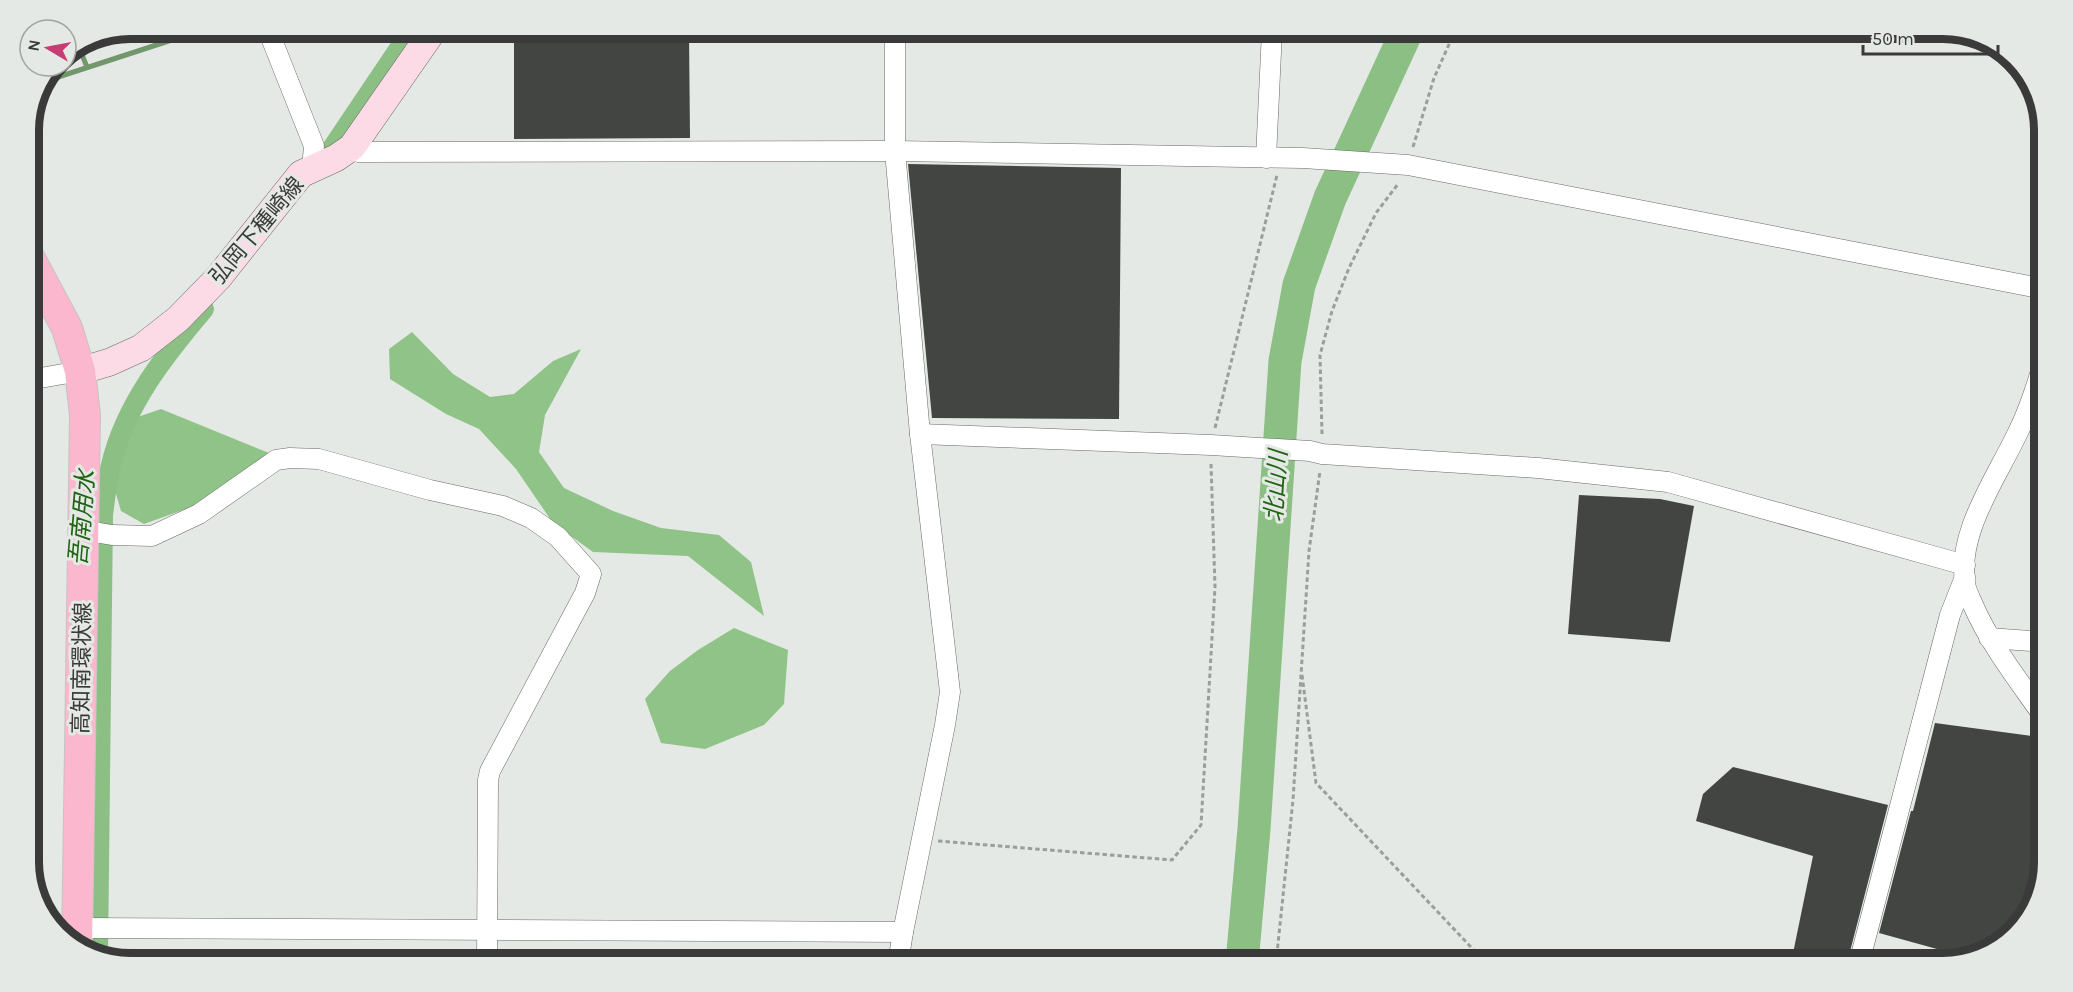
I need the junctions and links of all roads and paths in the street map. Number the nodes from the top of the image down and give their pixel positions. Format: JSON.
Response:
{"nodes":[{"id":1,"x":272,"y":39,"type":"edge"},
{"id":2,"x":427,"y":39,"type":"edge"},
{"id":3,"x":895,"y":39,"type":"edge"},
{"id":4,"x":1272,"y":39,"type":"edge"},
{"id":5,"x":1451,"y":39,"type":"edge"},
{"id":6,"x":895,"y":151,"type":"junction"},
{"id":7,"x":1274,"y":158,"type":"junction"},
{"id":8,"x":329,"y":160,"type":"junction"},
{"id":9,"x":1408,"y":165,"type":"junction"},
{"id":10,"x":39,"y":276,"type":"edge"},
{"id":11,"x":2034,"y":287,"type":"edge"},
{"id":12,"x":80,"y":371,"type":"junction"},
{"id":13,"x":39,"y":378,"type":"edge"},
{"id":14,"x":2034,"y":394,"type":"edge"},
{"id":15,"x":920,"y":434,"type":"junction"},
{"id":16,"x":1211,"y":445,"type":"junction"},
{"id":17,"x":1316,"y":452,"type":"junction"},
{"id":18,"x":97,"y":532,"type":"junction"},
{"id":19,"x":1965,"y":571,"type":"junction"},
{"id":20,"x":1989,"y":638,"type":"junction"},
{"id":21,"x":2034,"y":641,"type":"edge"},
{"id":22,"x":1301,"y":668,"type":"junction"},
{"id":23,"x":2034,"y":703,"type":"edge"},
{"id":24,"x":922,"y":839,"type":"junction"},
{"id":25,"x":487,"y":930,"type":"junction"},
{"id":26,"x":87,"y":932,"type":"edge"},
{"id":27,"x":903,"y":932,"type":"junction"},
{"id":28,"x":487,"y":953,"type":"edge"},
{"id":29,"x":900,"y":953,"type":"edge"},
{"id":30,"x":1277,"y":953,"type":"edge"},
{"id":31,"x":1477,"y":953,"type":"edge"},
{"id":32,"x":1862,"y":953,"type":"edge"}],
"edges":[{"from":1,"to":8,"type":"street"},
{"from":2,"to":8,"type":"main road","name":"弘岡下種崎線"},
{"from":3,"to":6,"type":"street"},
{"from":4,"to":7,"type":"street"},
{"from":5,"to":9,"type":"path"},
{"from":6,"to":7,"type":"street"},
{"from":6,"to":8,"type":"street"},
{"from":6,"to":15,"type":"street"},
{"from":7,"to":9,"type":"street"},
{"from":7,"to":16,"type":"path"},
{"from":8,"to":12,"type":"main road","name":"弘岡下種崎線"},
{"from":9,"to":11,"type":"street"},
{"from":9,"to":17,"type":"path"},
{"from":10,"to":12,"type":"main road","name":"高知南環状線"},
{"from":12,"to":13,"type":"street"},
{"from":12,"to":18,"type":"main road","name":"高知南環状線"},
{"from":14,"to":19,"type":"street"},
{"from":15,"to":16,"type":"street"},
{"from":15,"to":24,"type":"street"},
{"from":16,"to":17,"type":"street"},
{"from":16,"to":24,"type":"path"},
{"from":17,"to":19,"type":"street"},
{"from":17,"to":22,"type":"path"},
{"from":18,"to":25,"type":"street"},
{"from":18,"to":26,"type":"main road","name":"高知南環状線"},
{"from":19,"to":20,"type":"street"},
{"from":19,"to":32,"type":"street"},
{"from":20,"to":21,"type":"street"},
{"from":20,"to":23,"type":"street"},
{"from":22,"to":30,"type":"path"},
{"from":22,"to":31,"type":"path"},
{"from":24,"to":27,"type":"street"},
{"from":25,"to":26,"type":"street"},
{"from":25,"to":27,"type":"street"},
{"from":25,"to":28,"type":"street"},
{"from":27,"to":29,"type":"street"}]}
